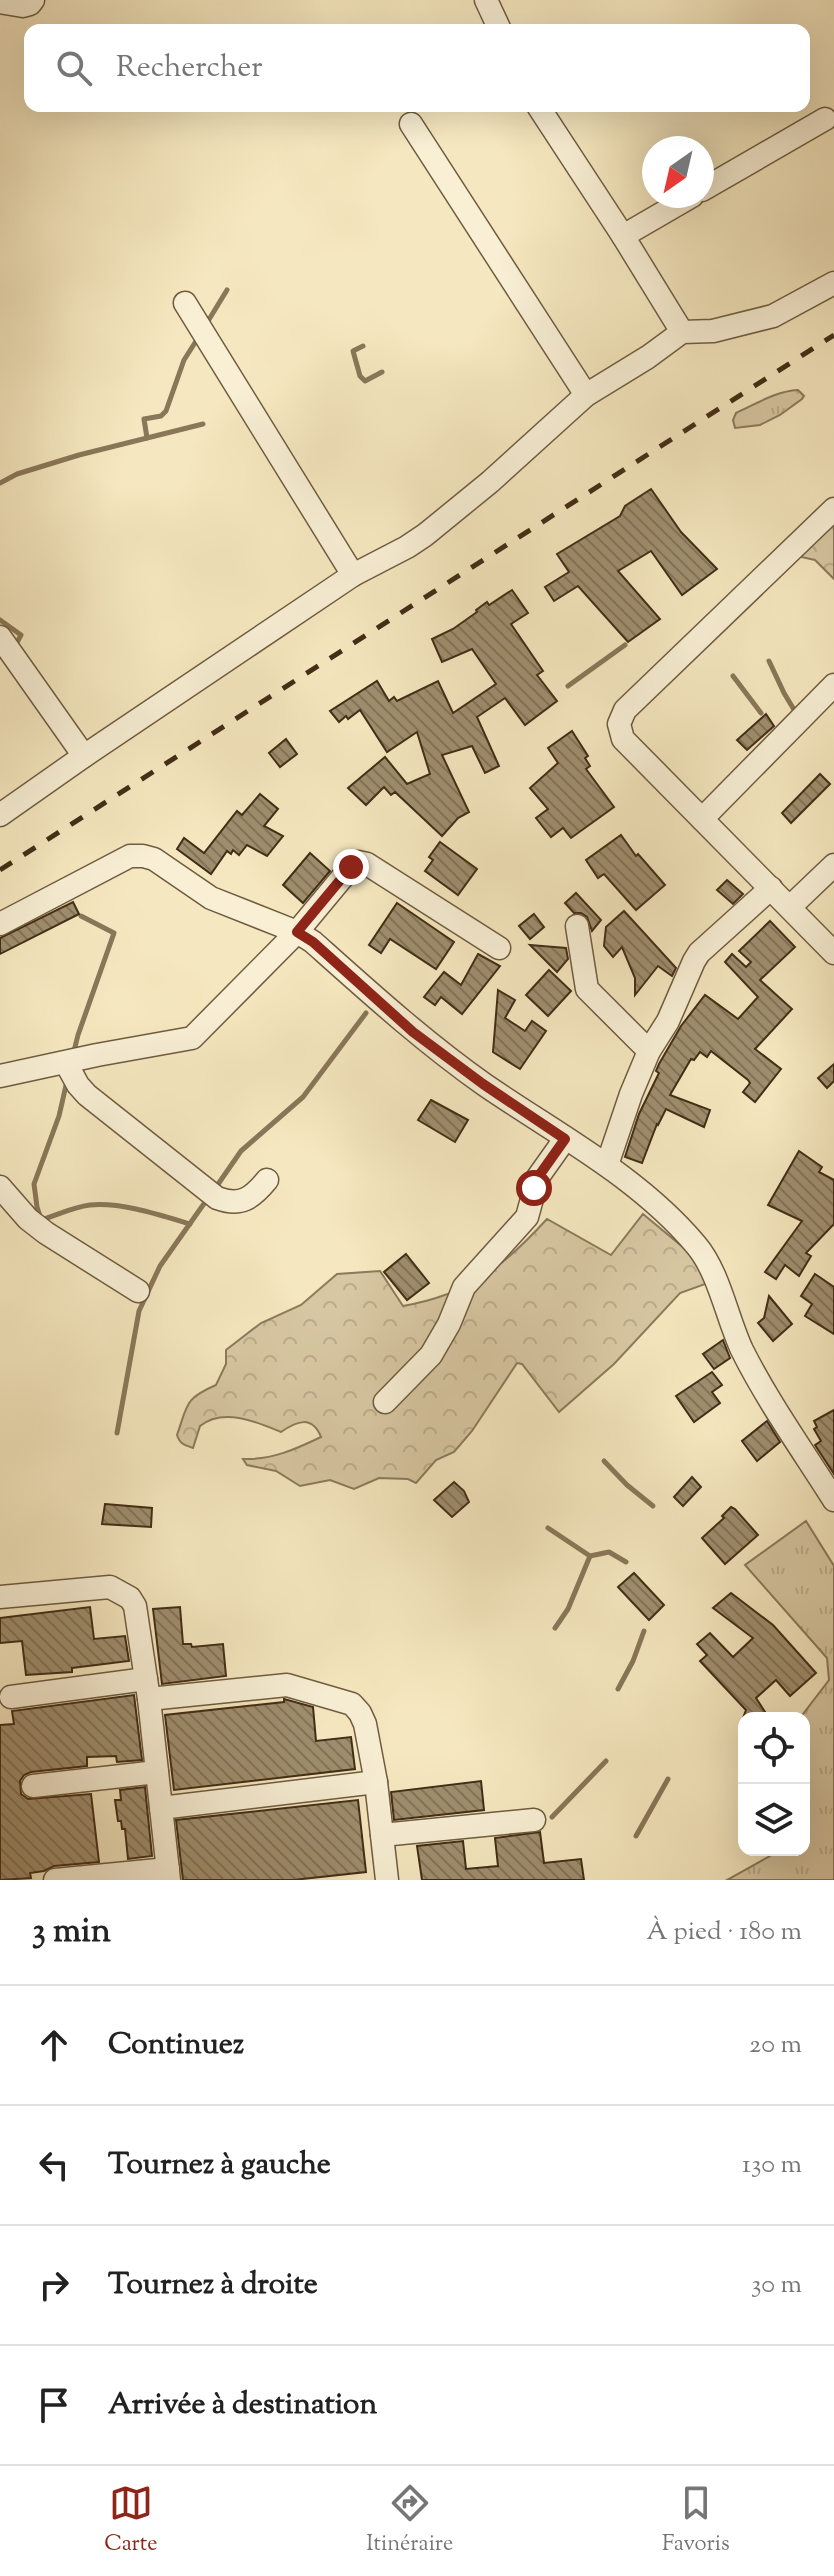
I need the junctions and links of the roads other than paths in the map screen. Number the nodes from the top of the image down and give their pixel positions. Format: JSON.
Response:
{"nodes":[{"id":1,"x":33,"y":0,"type":"edge"},
{"id":2,"x":486,"y":0,"type":"edge"},
{"id":3,"x":0,"y":2,"type":"edge"},
{"id":4,"x":497,"y":24,"type":"edge"},
{"id":5,"x":542,"y":112,"type":"edge"},
{"id":6,"x":825,"y":119,"type":"dead end"},
{"id":7,"x":411,"y":124,"type":"dead end"},
{"id":8,"x":714,"y":183,"type":"edge"},
{"id":9,"x":671,"y":208,"type":"edge"},
{"id":10,"x":623,"y":236,"type":"junction"},
{"id":11,"x":834,"y":283,"type":"edge"},
{"id":12,"x":185,"y":303,"type":"dead end"},
{"id":13,"x":682,"y":332,"type":"junction"},
{"id":14,"x":586,"y":395,"type":"junction"},
{"id":15,"x":834,"y":509,"type":"edge"},
{"id":16,"x":353,"y":575,"type":"junction"},
{"id":17,"x":0,"y":637,"type":"edge"},
{"id":18,"x":834,"y":685,"type":"edge"},
{"id":19,"x":84,"y":756,"type":"junction"},
{"id":20,"x":4,"y":805,"type":"edge"},
{"id":21,"x":702,"y":819,"type":"junction"},
{"id":22,"x":834,"y":865,"type":"edge"},
{"id":23,"x":771,"y":888,"type":"junction"},
{"id":24,"x":790,"y":907,"type":"junction"},
{"id":25,"x":0,"y":924,"type":"edge"},
{"id":26,"x":577,"y":926,"type":"dead end"},
{"id":27,"x":297,"y":932,"type":"junction"},
{"id":28,"x":499,"y":948,"type":"dead end"},
{"id":29,"x":834,"y":953,"type":"edge"},
{"id":30,"x":649,"y":1051,"type":"junction"},
{"id":31,"x":66,"y":1063,"type":"junction"},
{"id":32,"x":0,"y":1076,"type":"edge"},
{"id":33,"x":565,"y":1139,"type":"junction"},
{"id":34,"x":607,"y":1165,"type":"junction"},
{"id":35,"x":267,"y":1180,"type":"dead end"},
{"id":36,"x":0,"y":1187,"type":"edge"},
{"id":37,"x":138,"y":1291,"type":"dead end"},
{"id":38,"x":385,"y":1402,"type":"dead end"},
{"id":39,"x":834,"y":1500,"type":"edge"},
{"id":40,"x":0,"y":1597,"type":"edge"},
{"id":41,"x":147,"y":1689,"type":"junction"},
{"id":42,"x":11,"y":1697,"type":"dead end"},
{"id":43,"x":157,"y":1772,"type":"junction"},
{"id":44,"x":376,"y":1782,"type":"junction"},
{"id":45,"x":33,"y":1786,"type":"dead end"},
{"id":46,"x":161,"y":1808,"type":"junction"},
{"id":47,"x":534,"y":1820,"type":"dead end"},
{"id":48,"x":382,"y":1835,"type":"junction"},
{"id":49,"x":169,"y":1874,"type":"edge"},
{"id":50,"x":55,"y":1880,"type":"edge"},
{"id":51,"x":387,"y":1880,"type":"edge"}],
"edges":[{"from":1,"to":3,"type":"street"},
{"from":2,"to":4,"type":"street"},
{"from":5,"to":10,"type":"street"},
{"from":6,"to":8,"type":"street"},
{"from":7,"to":14,"type":"street"},
{"from":9,"to":10,"type":"street"},
{"from":10,"to":13,"type":"street"},
{"from":11,"to":13,"type":"street"},
{"from":12,"to":16,"type":"street"},
{"from":13,"to":14,"type":"street"},
{"from":14,"to":16,"type":"street"},
{"from":15,"to":21,"type":"street"},
{"from":16,"to":19,"type":"street"},
{"from":17,"to":19,"type":"street"},
{"from":18,"to":21,"type":"street"},
{"from":19,"to":20,"type":"street"},
{"from":21,"to":23,"type":"street"},
{"from":22,"to":24,"type":"street"},
{"from":23,"to":24,"type":"street"},
{"from":23,"to":30,"type":"street"},
{"from":24,"to":29,"type":"street"},
{"from":25,"to":27,"type":"street"},
{"from":26,"to":30,"type":"street"},
{"from":27,"to":28,"type":"street"},
{"from":27,"to":31,"type":"street"},
{"from":27,"to":33,"type":"street"},
{"from":30,"to":34,"type":"street"},
{"from":31,"to":32,"type":"street"},
{"from":31,"to":35,"type":"street"},
{"from":33,"to":34,"type":"street"},
{"from":33,"to":38,"type":"street"},
{"from":34,"to":39,"type":"street"},
{"from":36,"to":37,"type":"street"},
{"from":40,"to":41,"type":"street"},
{"from":41,"to":42,"type":"street"},
{"from":41,"to":43,"type":"street"},
{"from":41,"to":44,"type":"street"},
{"from":43,"to":45,"type":"street"},
{"from":43,"to":46,"type":"street"},
{"from":44,"to":46,"type":"street"},
{"from":44,"to":48,"type":"street"},
{"from":46,"to":49,"type":"street"},
{"from":47,"to":48,"type":"street"},
{"from":48,"to":51,"type":"street"},
{"from":49,"to":50,"type":"street"}]}
